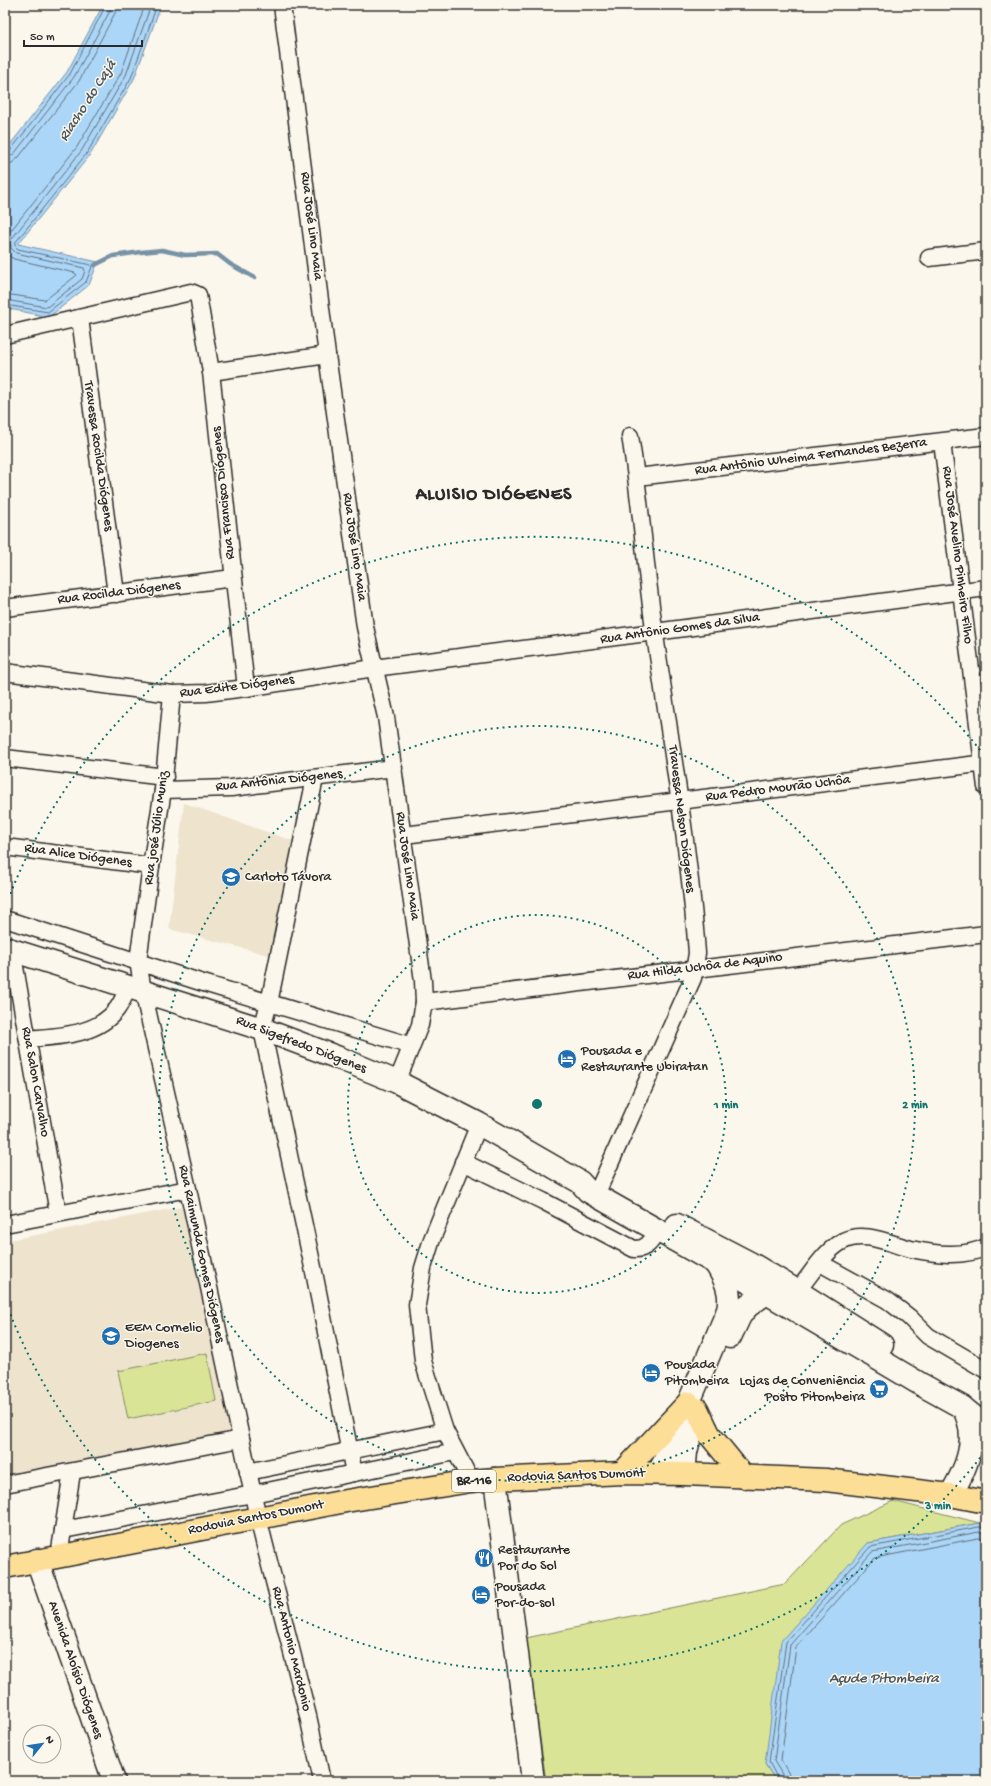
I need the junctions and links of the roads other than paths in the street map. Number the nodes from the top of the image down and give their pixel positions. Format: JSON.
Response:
{"nodes":[{"id":1,"x":282,"y":5,"type":"edge"},
{"id":2,"x":986,"y":251,"type":"edge"},
{"id":3,"x":929,"y":258,"type":"dead end"},
{"id":4,"x":80,"y":318,"type":"junction"},
{"id":5,"x":5,"y":335,"type":"edge"},
{"id":6,"x":327,"y":355,"type":"junction"},
{"id":7,"x":210,"y":372,"type":"junction"},
{"id":8,"x":630,"y":436,"type":"dead end"},
{"id":9,"x":986,"y":436,"type":"edge"},
{"id":10,"x":942,"y":442,"type":"junction"},
{"id":11,"x":637,"y":477,"type":"junction"},
{"id":12,"x":233,"y":578,"type":"junction"},
{"id":13,"x":986,"y":588,"type":"edge"},
{"id":14,"x":961,"y":590,"type":"junction"},
{"id":15,"x":116,"y":594,"type":"junction"},
{"id":16,"x":5,"y":608,"type":"edge"},
{"id":17,"x":655,"y":632,"type":"junction"},
{"id":18,"x":374,"y":668,"type":"junction"},
{"id":19,"x":5,"y":672,"type":"edge"},
{"id":20,"x":246,"y":688,"type":"junction"},
{"id":21,"x":172,"y":694,"type":"junction"},
{"id":22,"x":5,"y":758,"type":"edge"},
{"id":23,"x":984,"y":764,"type":"edge"},
{"id":24,"x":394,"y":768,"type":"junction"},
{"id":25,"x":315,"y":778,"type":"junction"},
{"id":26,"x":164,"y":784,"type":"junction"},
{"id":27,"x":986,"y":787,"type":"edge"},
{"id":28,"x":680,"y":801,"type":"junction"},
{"id":29,"x":404,"y":835,"type":"junction"},
{"id":30,"x":5,"y":847,"type":"edge"},
{"id":31,"x":151,"y":866,"type":"junction"},
{"id":32,"x":5,"y":919,"type":"edge"},
{"id":33,"x":986,"y":934,"type":"edge"},
{"id":34,"x":9,"y":949,"type":"edge"},
{"id":35,"x":138,"y":961,"type":"junction"},
{"id":36,"x":695,"y":968,"type":"junction"},
{"id":37,"x":136,"y":989,"type":"junction"},
{"id":38,"x":424,"y":1002,"type":"junction"},
{"id":39,"x":269,"y":1003,"type":"junction"},
{"id":40,"x":262,"y":1028,"type":"junction"},
{"id":41,"x":28,"y":1039,"type":"junction"},
{"id":42,"x":412,"y":1046,"type":"junction"},
{"id":43,"x":396,"y":1082,"type":"junction"},
{"id":44,"x":479,"y":1124,"type":"junction"},
{"id":45,"x":464,"y":1162,"type":"junction"},
{"id":46,"x":592,"y":1188,"type":"junction"},
{"id":47,"x":188,"y":1189,"type":"junction"},
{"id":48,"x":58,"y":1213,"type":"junction"},
{"id":49,"x":5,"y":1224,"type":"edge"},
{"id":50,"x":658,"y":1230,"type":"junction"},
{"id":51,"x":986,"y":1247,"type":"edge"},
{"id":52,"x":820,"y":1263,"type":"junction"},
{"id":53,"x":716,"y":1264,"type":"junction"},
{"id":54,"x":770,"y":1285,"type":"junction"},
{"id":55,"x":797,"y":1291,"type":"junction"},
{"id":56,"x":986,"y":1370,"type":"edge"},
{"id":57,"x":693,"y":1406,"type":"junction"},
{"id":58,"x":962,"y":1407,"type":"junction"},
{"id":59,"x":986,"y":1411,"type":"edge"},
{"id":60,"x":986,"y":1430,"type":"edge"},
{"id":61,"x":445,"y":1431,"type":"junction"},
{"id":62,"x":241,"y":1439,"type":"junction"},
{"id":63,"x":349,"y":1451,"type":"junction"},
{"id":64,"x":455,"y":1452,"type":"junction"},
{"id":65,"x":72,"y":1472,"type":"junction"},
{"id":66,"x":248,"y":1472,"type":"junction"},
{"id":67,"x":354,"y":1473,"type":"junction"},
{"id":68,"x":622,"y":1473,"type":"junction"},
{"id":69,"x":659,"y":1473,"type":"junction"},
{"id":70,"x":684,"y":1474,"type":"junction"},
{"id":71,"x":744,"y":1477,"type":"junction"},
{"id":72,"x":495,"y":1479,"type":"junction"},
{"id":73,"x":470,"y":1481,"type":"junction"},
{"id":74,"x":5,"y":1484,"type":"edge"},
{"id":75,"x":253,"y":1494,"type":"junction"},
{"id":76,"x":950,"y":1495,"type":"junction"},
{"id":77,"x":986,"y":1502,"type":"edge"},
{"id":78,"x":258,"y":1518,"type":"junction"},
{"id":79,"x":63,"y":1530,"type":"junction"},
{"id":80,"x":59,"y":1556,"type":"junction"},
{"id":81,"x":22,"y":1563,"type":"edge"},
{"id":82,"x":100,"y":1781,"type":"edge"},
{"id":83,"x":114,"y":1781,"type":"edge"},
{"id":84,"x":322,"y":1781,"type":"edge"},
{"id":85,"x":533,"y":1781,"type":"edge"}],
"edges":[{"from":1,"to":6,"type":"street","name":"Rua José Lino Maia"},
{"from":2,"to":3,"type":"street"},
{"from":4,"to":5,"type":"street"},
{"from":4,"to":7,"type":"street","name":"Rua Francisco Diógenes"},
{"from":4,"to":15,"type":"street","name":"Travessa Rocilda Diógenes"},
{"from":6,"to":7,"type":"street"},
{"from":6,"to":18,"type":"street","name":"Rua José Lino Maia"},
{"from":7,"to":12,"type":"street","name":"Rua Francisco Diógenes"},
{"from":8,"to":11,"type":"street","name":"Travessa Nelson Diógenes"},
{"from":9,"to":10,"type":"street","name":"Rua Antônio Wheima Fernandes Bezerra"},
{"from":10,"to":11,"type":"street","name":"Rua Antônio Wheima Fernandes Bezerra"},
{"from":10,"to":14,"type":"street","name":"Rua José Avelino Pinheiro Filho"},
{"from":11,"to":17,"type":"street","name":"Travessa Nelson Diógenes"},
{"from":12,"to":15,"type":"street","name":"Rua Rocilda Diógenes"},
{"from":12,"to":20,"type":"street","name":"Rua Francisco Diógenes"},
{"from":13,"to":14,"type":"street","name":"Rua Antônio Gomes da Silva"},
{"from":14,"to":17,"type":"street","name":"Rua Antônio Gomes da Silva"},
{"from":14,"to":23,"type":"street","name":"Rua José Avelino Pinheiro Filho"},
{"from":15,"to":16,"type":"street","name":"Rua Rocilda Diógenes"},
{"from":17,"to":18,"type":"street","name":"Rua Antônio Gomes da Silva"},
{"from":17,"to":28,"type":"street","name":"Travessa Nelson Diógenes"},
{"from":18,"to":20,"type":"street","name":"Rua Edite Diógenes"},
{"from":18,"to":24,"type":"street","name":"Rua José Lino Maia"},
{"from":19,"to":21,"type":"street","name":"Rua Edite Diógenes"},
{"from":20,"to":21,"type":"street","name":"Rua Edite Diógenes"},
{"from":21,"to":26,"type":"street","name":"Rua josé Júlio Muniz"},
{"from":22,"to":26,"type":"street","name":"Rua Antônia Diógenes"},
{"from":23,"to":27,"type":"street","name":"Rua José Avelino Pinheiro Filho"},
{"from":23,"to":28,"type":"street","name":"Rua Pedro Mourão Uchôa"},
{"from":24,"to":25,"type":"street","name":"Rua Antônia Diógenes"},
{"from":24,"to":29,"type":"street","name":"Rua José Lino Maia"},
{"from":25,"to":26,"type":"street","name":"Rua Antônia Diógenes"},
{"from":25,"to":39,"type":"street"},
{"from":26,"to":31,"type":"street","name":"Rua josé Júlio Muniz"},
{"from":28,"to":29,"type":"street","name":"Rua Pedro Mourão Uchôa"},
{"from":28,"to":36,"type":"street","name":"Travessa Nelson Diógenes"},
{"from":29,"to":38,"type":"street","name":"Rua José Lino Maia"},
{"from":30,"to":31,"type":"street","name":"Rua Alice Diógenes"},
{"from":31,"to":35,"type":"street","name":"Rua josé Júlio Muniz"},
{"from":32,"to":35,"type":"street"},
{"from":33,"to":36,"type":"street","name":"Rua Hilda Uchôa de Aquino"},
{"from":34,"to":37,"type":"main road","name":"Rua Sigefredo Diógenes"},
{"from":34,"to":41,"type":"street","name":"Rua Salon Carvalho"},
{"from":35,"to":37,"type":"street","name":"Rua josé Júlio Muniz"},
{"from":35,"to":39,"type":"street"},
{"from":36,"to":38,"type":"street","name":"Rua Hilda Uchôa de Aquino"},
{"from":36,"to":46,"type":"street","name":"Travessa Nelson Diógenes"},
{"from":37,"to":40,"type":"main road","name":"Rua Sigefredo Diógenes"},
{"from":37,"to":41,"type":"street"},
{"from":37,"to":47,"type":"street","name":"Rua Raimunda Gomes Diógenes"},
{"from":38,"to":42,"type":"street","name":"Rua José Lino Maia"},
{"from":39,"to":40,"type":"street"},
{"from":39,"to":42,"type":"street"},
{"from":40,"to":43,"type":"main road","name":"Rua Sigefredo Diógenes"},
{"from":40,"to":63,"type":"street"},
{"from":41,"to":48,"type":"street","name":"Rua Salon Carvalho"},
{"from":42,"to":43,"type":"street","name":"Rua José Lino Maia"},
{"from":43,"to":44,"type":"main road","name":"Rua Sigefredo Diógenes"},
{"from":44,"to":45,"type":"street"},
{"from":44,"to":46,"type":"main road","name":"Rua Sigefredo Diógenes"},
{"from":45,"to":50,"type":"street"},
{"from":45,"to":61,"type":"street"},
{"from":46,"to":50,"type":"main road"},
{"from":46,"to":54,"type":"main road"},
{"from":47,"to":48,"type":"street"},
{"from":47,"to":62,"type":"street","name":"Rua Raimunda Gomes Diógenes"},
{"from":48,"to":49,"type":"street"},
{"from":50,"to":53,"type":"main road"},
{"from":51,"to":52,"type":"street"},
{"from":52,"to":55,"type":"street"},
{"from":52,"to":56,"type":"street"},
{"from":53,"to":54,"type":"main road"},
{"from":53,"to":57,"type":"main road"},
{"from":54,"to":55,"type":"main road"},
{"from":54,"to":57,"type":"main road"},
{"from":54,"to":58,"type":"main road"},
{"from":55,"to":59,"type":"main road"},
{"from":57,"to":68,"type":"highway"},
{"from":57,"to":69,"type":"main road"},
{"from":57,"to":70,"type":"main road"},
{"from":57,"to":71,"type":"highway"},
{"from":58,"to":60,"type":"main road"},
{"from":58,"to":76,"type":"main road"},
{"from":61,"to":63,"type":"street"},
{"from":61,"to":64,"type":"street"},
{"from":62,"to":65,"type":"street"},
{"from":62,"to":66,"type":"street","name":"Rua Raimunda Gomes Diógenes"},
{"from":63,"to":66,"type":"street"},
{"from":63,"to":67,"type":"street"},
{"from":64,"to":67,"type":"street"},
{"from":64,"to":73,"type":"street"},
{"from":65,"to":74,"type":"street"},
{"from":65,"to":79,"type":"street"},
{"from":66,"to":75,"type":"street","name":"Rua Raimunda Gomes Diógenes"},
{"from":67,"to":75,"type":"street"},
{"from":68,"to":69,"type":"highway","name":"Rodovia Santos Dumont","number":"BR-116"},
{"from":68,"to":72,"type":"highway","name":"Rodovia Santos Dumont","number":"BR-116"},
{"from":69,"to":70,"type":"highway","name":"Rodovia Santos Dumont","number":"BR-116"},
{"from":70,"to":71,"type":"highway","name":"Rodovia Santos Dumont","number":"BR-116"},
{"from":71,"to":76,"type":"highway","name":"Rodovia Santos Dumont","number":"BR-116"},
{"from":72,"to":73,"type":"highway","name":"Rodovia Santos Dumont","number":"BR-116"},
{"from":72,"to":85,"type":"main road"},
{"from":73,"to":78,"type":"highway","name":"Rodovia Santos Dumont","number":"BR-116"},
{"from":75,"to":78,"type":"street","name":"Rua Raimunda Gomes Diógenes"},
{"from":75,"to":79,"type":"street"},
{"from":76,"to":77,"type":"highway","name":"Rodovia Santos Dumont","number":"BR-116"},
{"from":78,"to":80,"type":"highway","name":"Rodovia Santos Dumont","number":"BR-116"},
{"from":78,"to":84,"type":"street","name":"Rua Antonio Mardonio"},
{"from":79,"to":80,"type":"street"},
{"from":80,"to":81,"type":"highway","name":"Rodovia Santos Dumont","number":"BR-116"},
{"from":81,"to":82,"type":"main road","name":"Avenida Aloísio Diógenes"},
{"from":81,"to":83,"type":"main road","name":"Avenida Aloísio Diógenes"}]}
